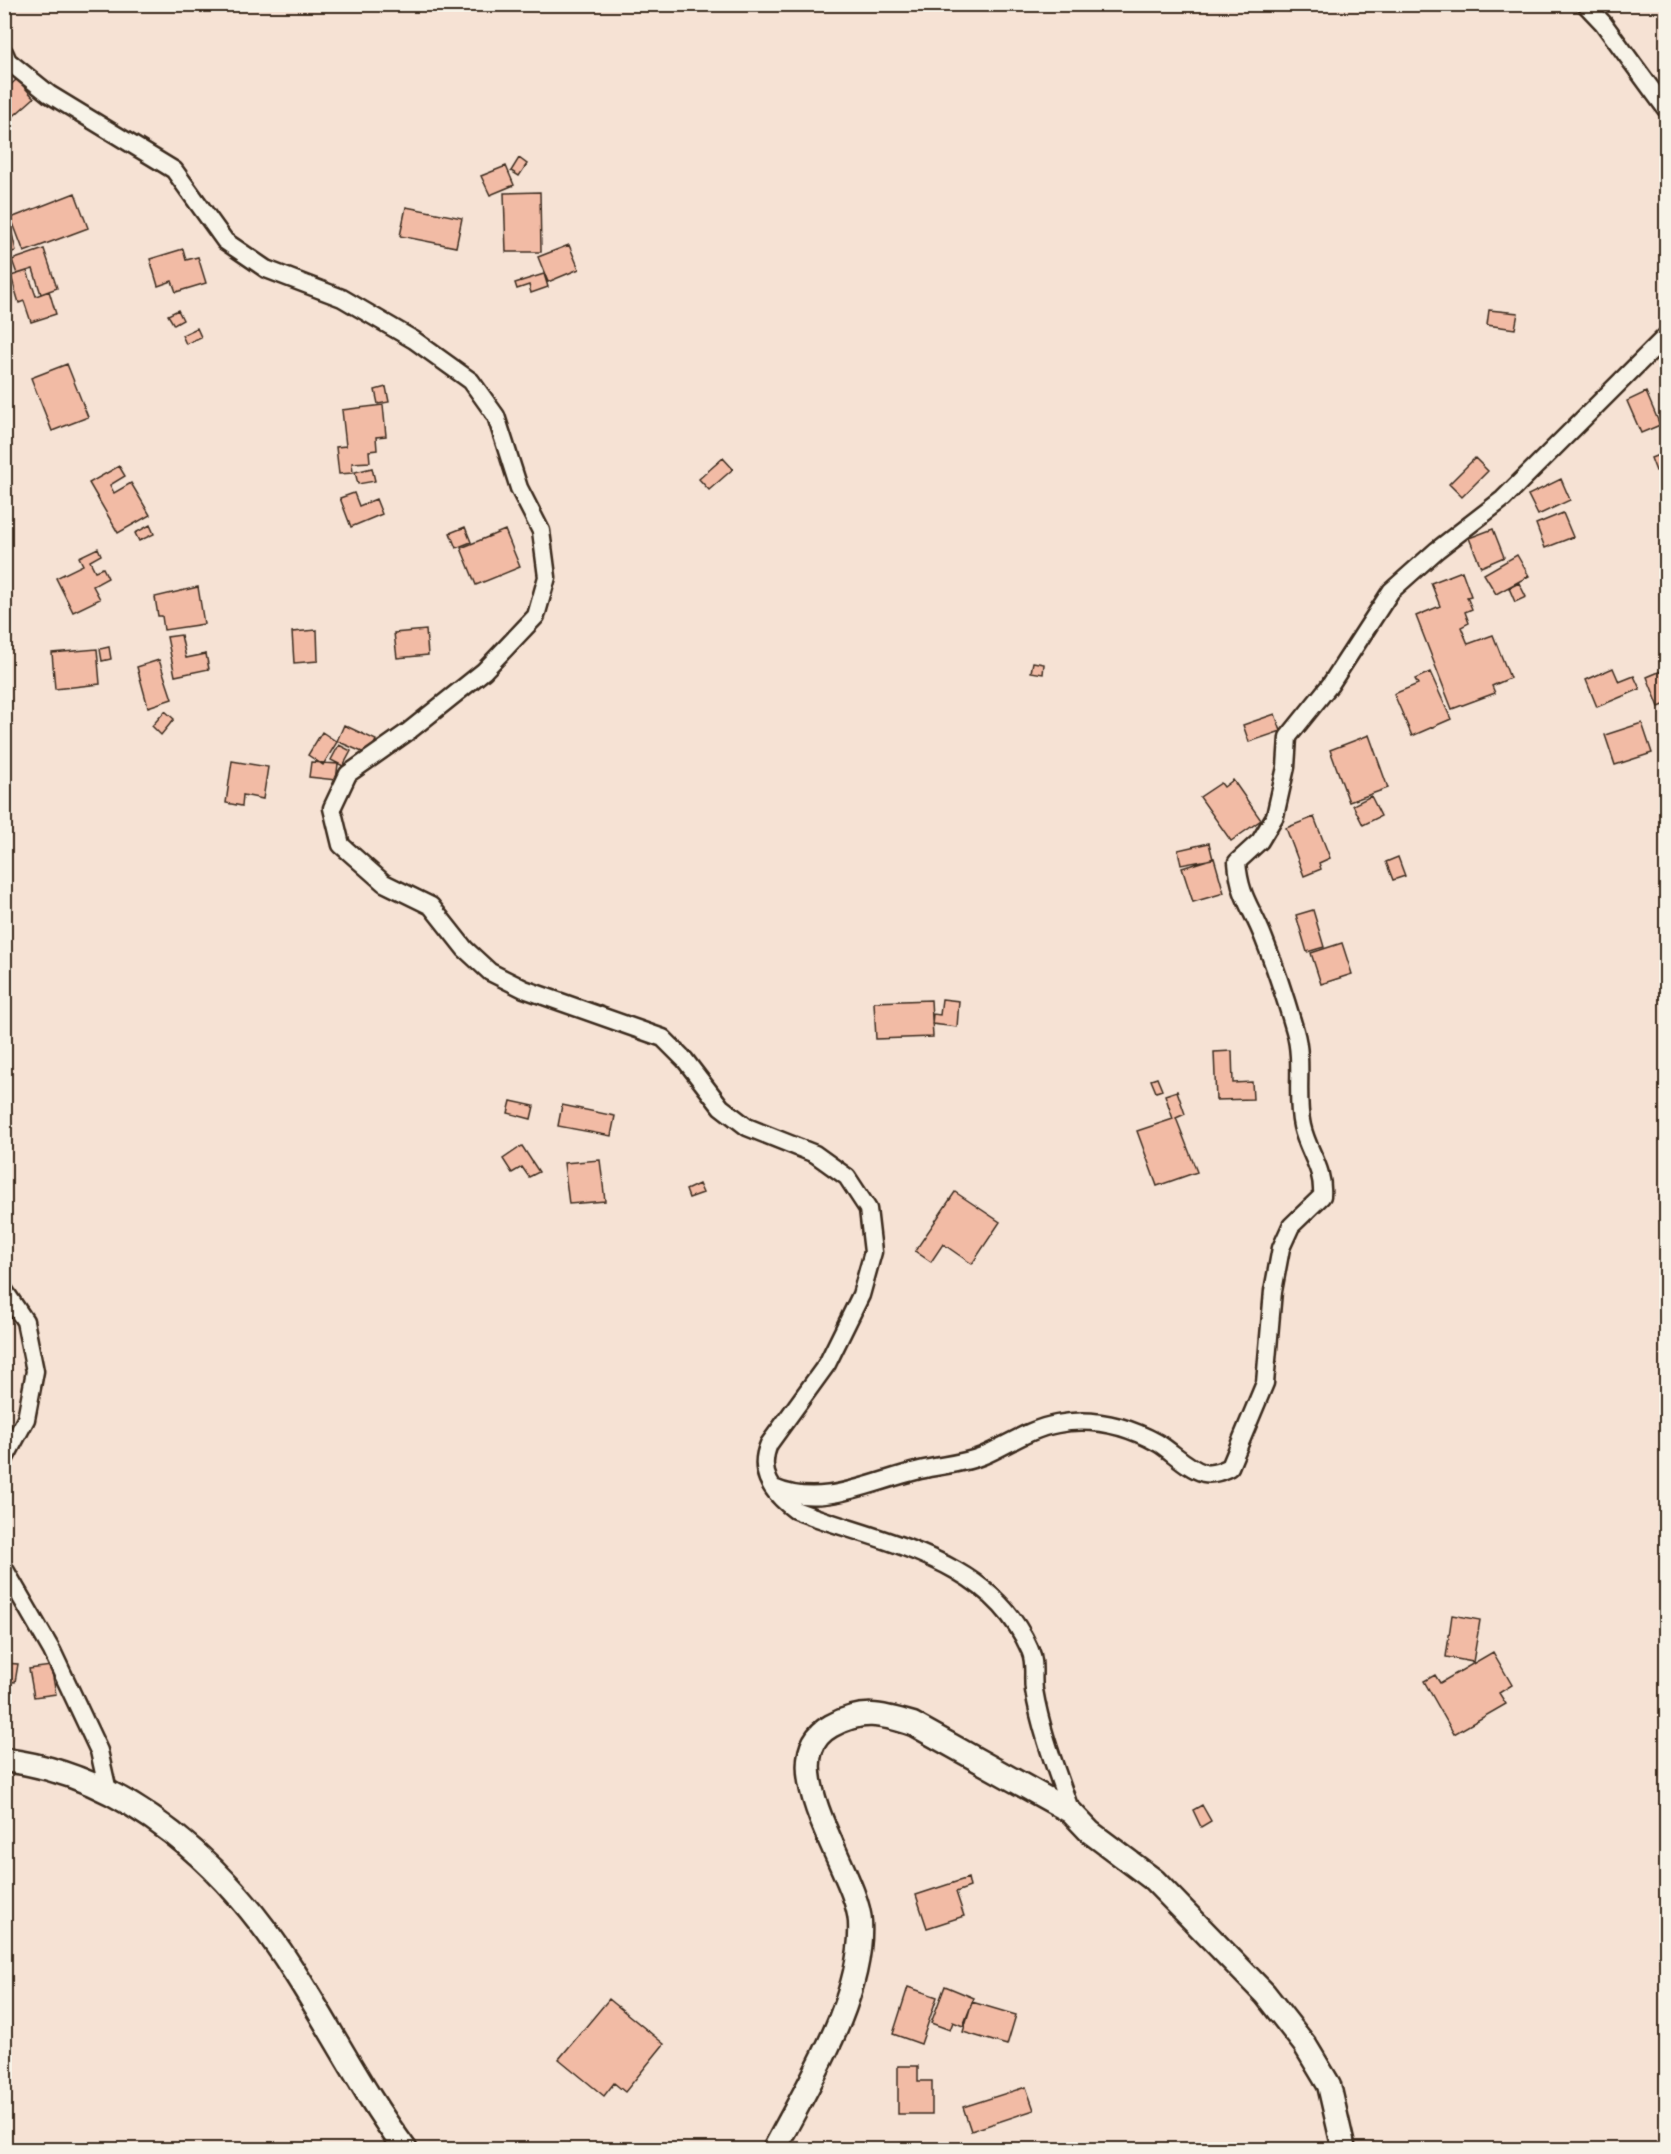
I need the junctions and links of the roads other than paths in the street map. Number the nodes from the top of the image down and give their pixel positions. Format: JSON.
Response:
{"nodes":[{"id":1,"x":1585,"y":4,"type":"edge"},
{"id":2,"x":4,"y":52,"type":"edge"},
{"id":3,"x":1666,"y":110,"type":"edge"},
{"id":4,"x":1666,"y":336,"type":"edge"},
{"id":5,"x":4,"y":1290,"type":"edge"},
{"id":6,"x":4,"y":1460,"type":"edge"},
{"id":7,"x":771,"y":1487,"type":"junction"},
{"id":8,"x":4,"y":1568,"type":"edge"},
{"id":9,"x":4,"y":1760,"type":"edge"},
{"id":10,"x":108,"y":1791,"type":"junction"},
{"id":11,"x":1071,"y":1812,"type":"junction"},
{"id":12,"x":406,"y":2150,"type":"edge"},
{"id":13,"x":774,"y":2150,"type":"edge"},
{"id":14,"x":1344,"y":2150,"type":"edge"}],
"edges":[{"from":1,"to":3,"type":"street"},
{"from":2,"to":7,"type":"street"},
{"from":4,"to":7,"type":"street"},
{"from":5,"to":6,"type":"street"},
{"from":7,"to":11,"type":"street"},
{"from":8,"to":10,"type":"street"},
{"from":9,"to":10,"type":"main road"},
{"from":10,"to":12,"type":"main road"},
{"from":11,"to":13,"type":"main road"},
{"from":11,"to":14,"type":"main road"}]}
